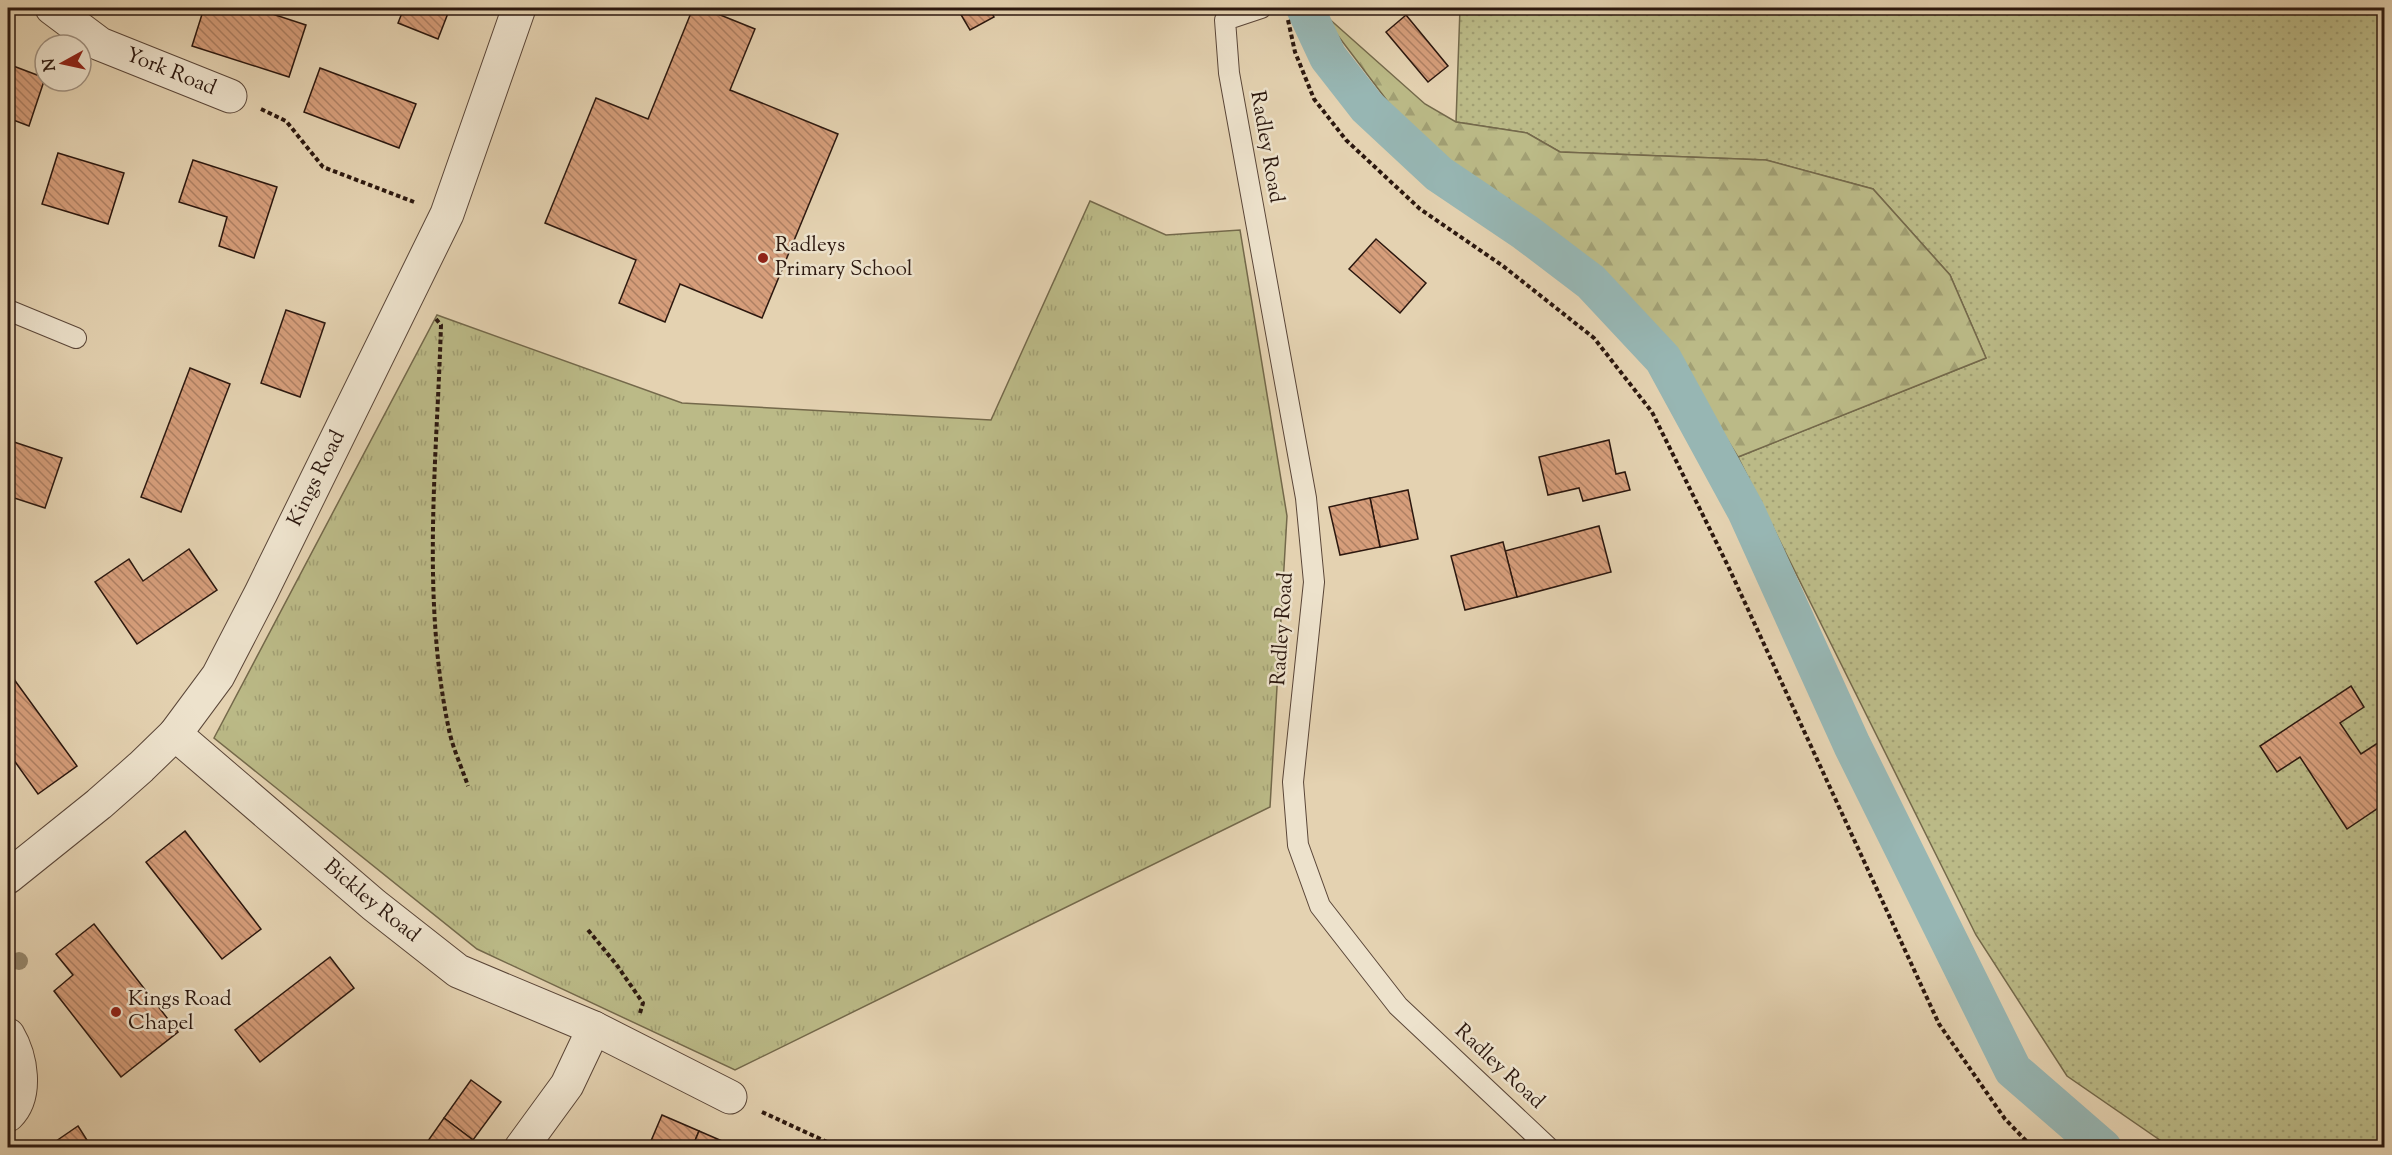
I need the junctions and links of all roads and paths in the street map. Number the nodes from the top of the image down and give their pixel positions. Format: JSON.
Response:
{"nodes":[{"id":1,"x":52,"y":8,"type":"edge"},
{"id":2,"x":519,"y":8,"type":"edge"},
{"id":3,"x":1258,"y":9,"type":"edge"},
{"id":4,"x":1286,"y":11,"type":"dead end"},
{"id":5,"x":230,"y":96,"type":"joint"},
{"id":6,"x":447,"y":214,"type":"junction"},
{"id":7,"x":411,"y":286,"type":"junction"},
{"id":8,"x":8,"y":310,"type":"edge"},
{"id":9,"x":76,"y":338,"type":"dead end"},
{"id":10,"x":175,"y":734,"type":"junction"},
{"id":11,"x":468,"y":786,"type":"dead end"},
{"id":12,"x":8,"y":877,"type":"edge"},
{"id":13,"x":588,"y":930,"type":"dead end"},
{"id":14,"x":594,"y":1028,"type":"junction"},
{"id":15,"x":8,"y":1035,"type":"edge"},
{"id":16,"x":629,"y":1048,"type":"junction"},
{"id":17,"x":730,"y":1097,"type":"joint"},
{"id":18,"x":8,"y":1115,"type":"edge"},
{"id":19,"x":521,"y":1148,"type":"edge"},
{"id":20,"x":840,"y":1148,"type":"edge"},
{"id":21,"x":1549,"y":1148,"type":"edge"},
{"id":22,"x":2033,"y":1148,"type":"edge"}],
"edges":[{"from":1,"to":5,"type":"street","name":"York Road"},
{"from":2,"to":6,"type":"street","name":"Kings Road"},
{"from":3,"to":21,"type":"lane","name":"Radley Road"},
{"from":4,"to":22,"type":"path"},
{"from":5,"to":6,"type":"path"},
{"from":6,"to":7,"type":"street","name":"Kings Road"},
{"from":7,"to":10,"type":"street","name":"Kings Road"},
{"from":7,"to":11,"type":"path"},
{"from":8,"to":9,"type":"lane"},
{"from":10,"to":12,"type":"street","name":"Kings Road"},
{"from":10,"to":14,"type":"street","name":"Bickley Road"},
{"from":13,"to":16,"type":"path"},
{"from":14,"to":16,"type":"street","name":"Bickley Road"},
{"from":14,"to":19,"type":"street"},
{"from":15,"to":18,"type":"street"},
{"from":16,"to":17,"type":"street","name":"Bickley Road"},
{"from":17,"to":20,"type":"path"}]}
